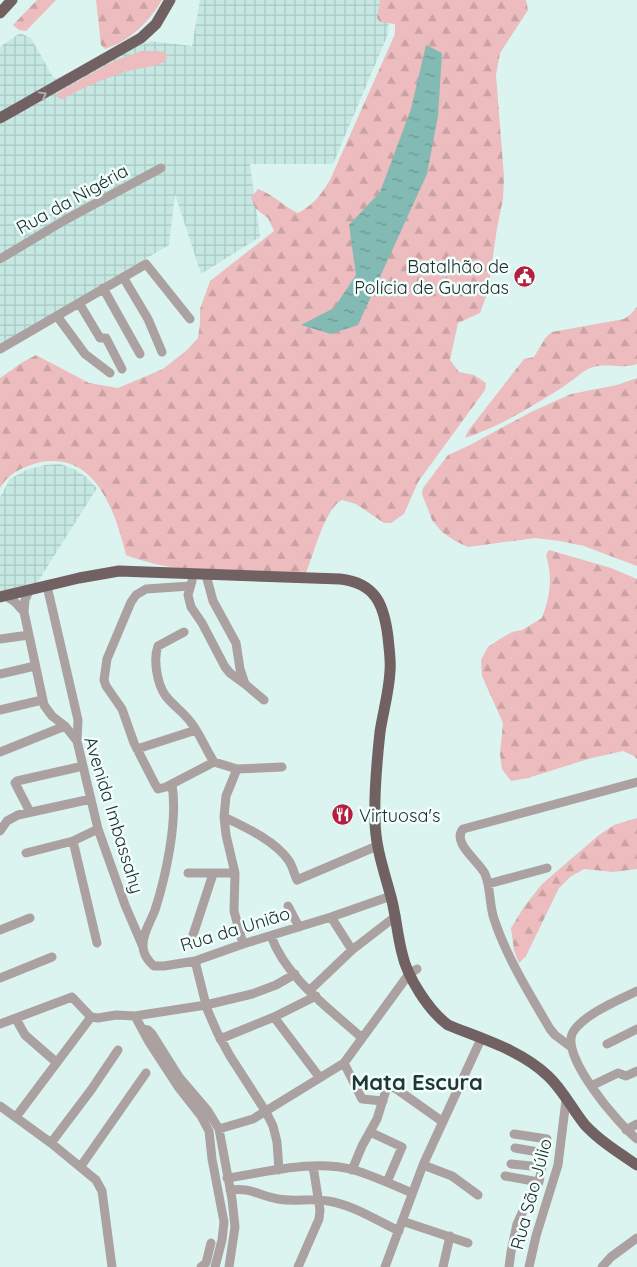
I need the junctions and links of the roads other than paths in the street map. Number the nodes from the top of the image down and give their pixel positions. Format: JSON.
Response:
{"nodes":[{"id":1,"x":12,"y":0,"type":"edge"},
{"id":2,"x":170,"y":0,"type":"edge"},
{"id":3,"x":0,"y":13,"type":"edge"},
{"id":4,"x":0,"y":118,"type":"edge"},
{"id":5,"x":161,"y":168,"type":"dead end"},
{"id":6,"x":0,"y":259,"type":"edge"},
{"id":7,"x":123,"y":277,"type":"junction"},
{"id":8,"x":103,"y":288,"type":"junction"},
{"id":9,"x":79,"y":303,"type":"junction"},
{"id":10,"x":57,"y":316,"type":"junction"},
{"id":11,"x":190,"y":320,"type":"dead end"},
{"id":12,"x":0,"y":349,"type":"edge"},
{"id":13,"x":162,"y":352,"type":"dead end"},
{"id":14,"x":140,"y":354,"type":"dead end"},
{"id":15,"x":122,"y":369,"type":"dead end"},
{"id":16,"x":110,"y":373,"type":"dead end"},
{"id":17,"x":201,"y":575,"type":"junction"},
{"id":18,"x":47,"y":586,"type":"junction"},
{"id":19,"x":190,"y":586,"type":"junction"},
{"id":20,"x":29,"y":591,"type":"junction"},
{"id":21,"x":3,"y":597,"type":"edge"},
{"id":22,"x":24,"y":612,"type":"junction"},
{"id":23,"x":184,"y":632,"type":"dead end"},
{"id":24,"x":29,"y":635,"type":"junction"},
{"id":25,"x":0,"y":639,"type":"edge"},
{"id":26,"x":35,"y":666,"type":"junction"},
{"id":27,"x":0,"y":674,"type":"edge"},
{"id":28,"x":245,"y":684,"type":"junction"},
{"id":29,"x":42,"y":700,"type":"junction"},
{"id":30,"x":264,"y":700,"type":"dead end"},
{"id":31,"x":0,"y":710,"type":"edge"},
{"id":32,"x":65,"y":726,"type":"junction"},
{"id":33,"x":196,"y":730,"type":"junction"},
{"id":34,"x":77,"y":741,"type":"junction"},
{"id":35,"x":137,"y":749,"type":"junction"},
{"id":36,"x":0,"y":752,"type":"edge"},
{"id":37,"x":214,"y":762,"type":"junction"},
{"id":38,"x":83,"y":766,"type":"junction"},
{"id":39,"x":282,"y":767,"type":"dead end"},
{"id":40,"x":236,"y":769,"type":"junction"},
{"id":41,"x":637,"y":782,"type":"edge"},
{"id":42,"x":172,"y":784,"type":"junction"},
{"id":43,"x":91,"y":799,"type":"junction"},
{"id":44,"x":30,"y":812,"type":"junction"},
{"id":45,"x":224,"y":817,"type":"junction"},
{"id":46,"x":98,"y":829,"type":"junction"},
{"id":47,"x":0,"y":831,"type":"edge"},
{"id":48,"x":73,"y":841,"type":"junction"},
{"id":49,"x":377,"y":846,"type":"junction"},
{"id":50,"x":26,"y":853,"type":"dead end"},
{"id":51,"x":547,"y":868,"type":"dead end"},
{"id":52,"x":188,"y":873,"type":"dead end"},
{"id":53,"x":235,"y":873,"type":"junction"},
{"id":54,"x":213,"y":874,"type":"junction"},
{"id":55,"x":488,"y":884,"type":"junction"},
{"id":56,"x":391,"y":896,"type":"junction"},
{"id":57,"x":288,"y":906,"type":"dead end"},
{"id":58,"x":396,"y":916,"type":"junction"},
{"id":59,"x":30,"y":918,"type":"dead end"},
{"id":60,"x":331,"y":918,"type":"junction"},
{"id":61,"x":299,"y":927,"type":"junction"},
{"id":62,"x":0,"y":930,"type":"edge"},
{"id":63,"x":193,"y":934,"type":"dead end"},
{"id":64,"x":271,"y":936,"type":"junction"},
{"id":65,"x":97,"y":943,"type":"dead end"},
{"id":66,"x":243,"y":944,"type":"junction"},
{"id":67,"x":143,"y":947,"type":"junction"},
{"id":68,"x":352,"y":950,"type":"junction"},
{"id":69,"x":52,"y":957,"type":"dead end"},
{"id":70,"x":195,"y":961,"type":"junction"},
{"id":71,"x":413,"y":971,"type":"junction"},
{"id":72,"x":295,"y":974,"type":"junction"},
{"id":73,"x":0,"y":978,"type":"edge"},
{"id":74,"x":637,"y":991,"type":"edge"},
{"id":75,"x":313,"y":994,"type":"junction"},
{"id":76,"x":206,"y":1005,"type":"junction"},
{"id":77,"x":135,"y":1016,"type":"junction"},
{"id":78,"x":274,"y":1016,"type":"junction"},
{"id":79,"x":91,"y":1017,"type":"junction"},
{"id":80,"x":16,"y":1019,"type":"junction"},
{"id":81,"x":0,"y":1024,"type":"edge"},
{"id":82,"x":142,"y":1029,"type":"junction"},
{"id":83,"x":637,"y":1029,"type":"edge"},
{"id":84,"x":362,"y":1038,"type":"junction"},
{"id":85,"x":220,"y":1039,"type":"junction"},
{"id":86,"x":481,"y":1039,"type":"junction"},
{"id":87,"x":607,"y":1044,"type":"dead end"},
{"id":88,"x":572,"y":1047,"type":"junction"},
{"id":89,"x":118,"y":1050,"type":"dead end"},
{"id":90,"x":56,"y":1062,"type":"junction"},
{"id":91,"x":344,"y":1063,"type":"junction"},
{"id":92,"x":637,"y":1071,"type":"edge"},
{"id":93,"x":146,"y":1073,"type":"dead end"},
{"id":94,"x":320,"y":1078,"type":"junction"},
{"id":95,"x":591,"y":1086,"type":"junction"},
{"id":96,"x":566,"y":1100,"type":"junction"},
{"id":97,"x":383,"y":1101,"type":"junction"},
{"id":98,"x":0,"y":1106,"type":"edge"},
{"id":99,"x":266,"y":1112,"type":"junction"},
{"id":100,"x":16,"y":1117,"type":"junction"},
{"id":101,"x":443,"y":1122,"type":"junction"},
{"id":102,"x":637,"y":1124,"type":"edge"},
{"id":103,"x":218,"y":1128,"type":"junction"},
{"id":104,"x":626,"y":1130,"type":"junction"},
{"id":105,"x":370,"y":1132,"type":"junction"},
{"id":106,"x":514,"y":1134,"type":"dead end"},
{"id":107,"x":637,"y":1139,"type":"edge"},
{"id":108,"x":52,"y":1143,"type":"junction"},
{"id":109,"x":515,"y":1148,"type":"dead end"},
{"id":110,"x":544,"y":1153,"type":"junction"},
{"id":111,"x":423,"y":1164,"type":"junction"},
{"id":112,"x":511,"y":1164,"type":"dead end"},
{"id":113,"x":637,"y":1165,"type":"edge"},
{"id":114,"x":81,"y":1166,"type":"junction"},
{"id":115,"x":313,"y":1166,"type":"junction"},
{"id":116,"x":542,"y":1167,"type":"junction"},
{"id":117,"x":279,"y":1170,"type":"junction"},
{"id":118,"x":352,"y":1170,"type":"junction"},
{"id":119,"x":505,"y":1176,"type":"dead end"},
{"id":120,"x":227,"y":1178,"type":"junction"},
{"id":121,"x":387,"y":1182,"type":"junction"},
{"id":122,"x":539,"y":1182,"type":"junction"},
{"id":123,"x":230,"y":1190,"type":"junction"},
{"id":124,"x":412,"y":1193,"type":"junction"},
{"id":125,"x":478,"y":1195,"type":"dead end"},
{"id":126,"x":318,"y":1200,"type":"junction"},
{"id":127,"x":402,"y":1221,"type":"junction"},
{"id":128,"x":398,"y":1231,"type":"junction"},
{"id":129,"x":450,"y":1236,"type":"junction"},
{"id":130,"x":637,"y":1238,"type":"edge"},
{"id":131,"x":212,"y":1243,"type":"dead end"},
{"id":132,"x":468,"y":1243,"type":"dead end"},
{"id":133,"x":112,"y":1267,"type":"edge"},
{"id":134,"x":201,"y":1267,"type":"edge"},
{"id":135,"x":215,"y":1267,"type":"edge"},
{"id":136,"x":229,"y":1267,"type":"edge"},
{"id":137,"x":299,"y":1267,"type":"edge"},
{"id":138,"x":385,"y":1267,"type":"edge"},
{"id":139,"x":443,"y":1267,"type":"edge"},
{"id":140,"x":509,"y":1267,"type":"edge"},
{"id":141,"x":529,"y":1267,"type":"edge"},
{"id":142,"x":602,"y":1267,"type":"edge"}],
"edges":[{"from":1,"to":3,"type":"main road"},
{"from":4,"to":2,"type":"main road","one_way":true},
{"from":5,"to":6,"type":"street","name":"Rua da Nigéria"},
{"from":7,"to":8,"type":"street"},
{"from":7,"to":11,"type":"street"},
{"from":7,"to":13,"type":"street"},
{"from":8,"to":9,"type":"street"},
{"from":8,"to":14,"type":"street"},
{"from":9,"to":10,"type":"street"},
{"from":9,"to":15,"type":"street"},
{"from":10,"to":12,"type":"street"},
{"from":10,"to":16,"type":"street"},
{"from":17,"to":18,"type":"main road"},
{"from":17,"to":19,"type":"street"},
{"from":17,"to":28,"type":"street"},
{"from":17,"to":49,"type":"main road"},
{"from":18,"to":20,"type":"main road"},
{"from":18,"to":34,"type":"street"},
{"from":19,"to":28,"type":"street"},
{"from":19,"to":35,"type":"street"},
{"from":20,"to":21,"type":"main road"},
{"from":20,"to":22,"type":"street","name":"Avenida Imbassahy"},
{"from":21,"to":22,"type":"street"},
{"from":22,"to":24,"type":"street","name":"Avenida Imbassahy"},
{"from":23,"to":33,"type":"street"},
{"from":24,"to":25,"type":"street"},
{"from":24,"to":26,"type":"street","name":"Avenida Imbassahy"},
{"from":26,"to":27,"type":"street"},
{"from":26,"to":29,"type":"street","name":"Avenida Imbassahy"},
{"from":28,"to":30,"type":"street"},
{"from":29,"to":31,"type":"street"},
{"from":29,"to":32,"type":"street","name":"Avenida Imbassahy"},
{"from":32,"to":34,"type":"street","name":"Avenida Imbassahy"},
{"from":32,"to":36,"type":"street"},
{"from":33,"to":35,"type":"street"},
{"from":33,"to":37,"type":"street"},
{"from":34,"to":38,"type":"street","name":"Avenida Imbassahy"},
{"from":35,"to":42,"type":"street"},
{"from":37,"to":40,"type":"street"},
{"from":37,"to":42,"type":"street"},
{"from":38,"to":43,"type":"street","name":"Avenida Imbassahy"},
{"from":38,"to":44,"type":"street"},
{"from":39,"to":40,"type":"street"},
{"from":40,"to":45,"type":"street"},
{"from":41,"to":55,"type":"street"},
{"from":42,"to":67,"type":"street"},
{"from":43,"to":44,"type":"street"},
{"from":43,"to":46,"type":"street","name":"Avenida Imbassahy"},
{"from":44,"to":47,"type":"street"},
{"from":45,"to":49,"type":"street"},
{"from":45,"to":53,"type":"street"},
{"from":46,"to":48,"type":"street"},
{"from":46,"to":67,"type":"street","name":"Avenida Imbassahy"},
{"from":48,"to":50,"type":"street"},
{"from":48,"to":65,"type":"street"},
{"from":49,"to":56,"type":"main road"},
{"from":51,"to":55,"type":"street"},
{"from":52,"to":54,"type":"street"},
{"from":53,"to":54,"type":"street"},
{"from":53,"to":66,"type":"street"},
{"from":54,"to":63,"type":"street"},
{"from":55,"to":88,"type":"street"},
{"from":56,"to":58,"type":"main road"},
{"from":56,"to":60,"type":"street","name":"Rua da União"},
{"from":57,"to":61,"type":"street"},
{"from":58,"to":68,"type":"street"},
{"from":58,"to":71,"type":"main road"},
{"from":59,"to":62,"type":"street"},
{"from":60,"to":61,"type":"street","name":"Rua da União"},
{"from":60,"to":68,"type":"street"},
{"from":61,"to":64,"type":"street","name":"Rua da União"},
{"from":64,"to":66,"type":"street","name":"Rua da União"},
{"from":64,"to":72,"type":"street"},
{"from":66,"to":70,"type":"street","name":"Rua da União"},
{"from":67,"to":70,"type":"street","name":"Rua da União"},
{"from":68,"to":75,"type":"street"},
{"from":69,"to":73,"type":"street"},
{"from":70,"to":76,"type":"street"},
{"from":71,"to":84,"type":"street"},
{"from":71,"to":86,"type":"main road"},
{"from":72,"to":75,"type":"street"},
{"from":72,"to":76,"type":"street"},
{"from":74,"to":88,"type":"street"},
{"from":75,"to":78,"type":"street"},
{"from":75,"to":84,"type":"street"},
{"from":76,"to":77,"type":"street"},
{"from":76,"to":85,"type":"street"},
{"from":77,"to":79,"type":"street"},
{"from":77,"to":82,"type":"street"},
{"from":78,"to":85,"type":"street"},
{"from":78,"to":94,"type":"street"},
{"from":79,"to":80,"type":"street"},
{"from":79,"to":90,"type":"street"},
{"from":80,"to":81,"type":"street"},
{"from":80,"to":90,"type":"street"},
{"from":82,"to":103,"type":"street"},
{"from":82,"to":135,"type":"street"},
{"from":83,"to":87,"type":"street"},
{"from":84,"to":91,"type":"street"},
{"from":85,"to":99,"type":"street"},
{"from":86,"to":96,"type":"main road"},
{"from":86,"to":101,"type":"street"},
{"from":88,"to":95,"type":"street"},
{"from":89,"to":108,"type":"street"},
{"from":90,"to":100,"type":"street"},
{"from":91,"to":94,"type":"street"},
{"from":91,"to":97,"type":"street"},
{"from":92,"to":95,"type":"street"},
{"from":93,"to":114,"type":"street"},
{"from":94,"to":99,"type":"street"},
{"from":95,"to":104,"type":"street"},
{"from":96,"to":113,"type":"main road"},
{"from":96,"to":141,"type":"street","name":"Rua São Júlio"},
{"from":97,"to":101,"type":"street"},
{"from":97,"to":105,"type":"street"},
{"from":98,"to":100,"type":"street"},
{"from":99,"to":103,"type":"street"},
{"from":99,"to":117,"type":"street"},
{"from":100,"to":108,"type":"street"},
{"from":101,"to":111,"type":"street"},
{"from":102,"to":104,"type":"street"},
{"from":103,"to":120,"type":"street"},
{"from":104,"to":107,"type":"street"},
{"from":105,"to":118,"type":"street"},
{"from":105,"to":121,"type":"street"},
{"from":106,"to":110,"type":"street"},
{"from":108,"to":114,"type":"street"},
{"from":109,"to":110,"type":"street"},
{"from":110,"to":116,"type":"street"},
{"from":111,"to":124,"type":"street"},
{"from":111,"to":125,"type":"street"},
{"from":112,"to":116,"type":"street"},
{"from":114,"to":133,"type":"street"},
{"from":115,"to":117,"type":"street"},
{"from":115,"to":118,"type":"street"},
{"from":115,"to":126,"type":"street"},
{"from":116,"to":122,"type":"street"},
{"from":117,"to":120,"type":"street"},
{"from":118,"to":121,"type":"street"},
{"from":119,"to":122,"type":"street"},
{"from":120,"to":123,"type":"street"},
{"from":121,"to":124,"type":"street"},
{"from":122,"to":140,"type":"street"},
{"from":123,"to":126,"type":"street"},
{"from":123,"to":136,"type":"street"},
{"from":124,"to":127,"type":"street"},
{"from":126,"to":128,"type":"street"},
{"from":126,"to":137,"type":"street"},
{"from":127,"to":128,"type":"street"},
{"from":127,"to":129,"type":"street"},
{"from":128,"to":138,"type":"street"},
{"from":129,"to":132,"type":"street"},
{"from":129,"to":139,"type":"street"},
{"from":130,"to":142,"type":"street"},
{"from":131,"to":134,"type":"street"}]}
